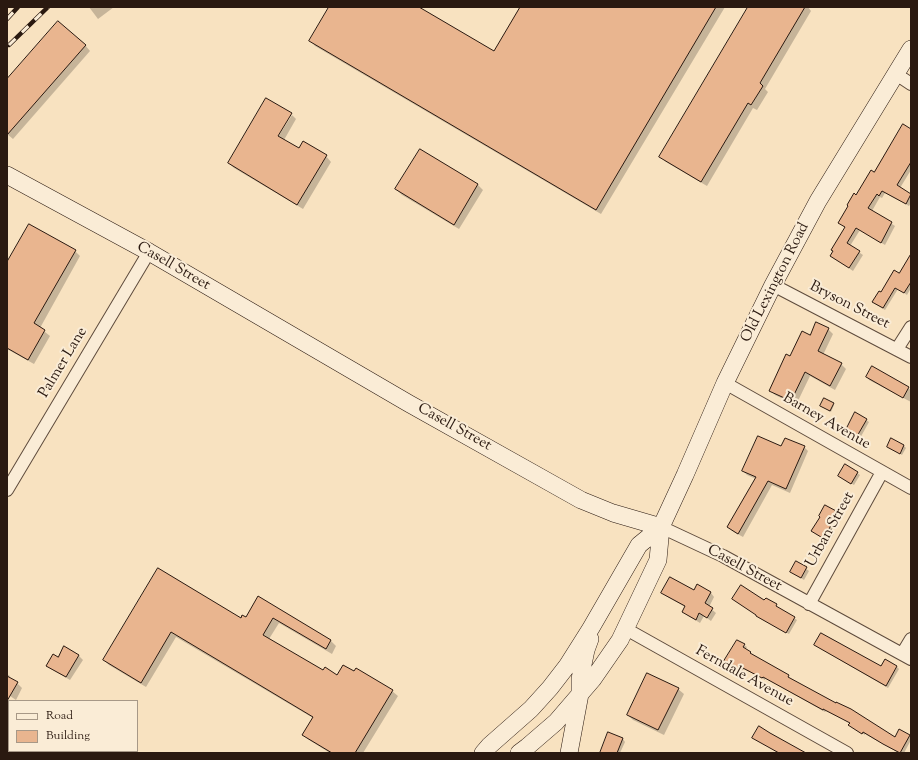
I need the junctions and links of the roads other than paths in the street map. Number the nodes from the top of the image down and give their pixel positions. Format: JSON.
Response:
{"nodes":[{"id":1,"x":911,"y":49,"type":"edge"},
{"id":2,"x":896,"y":74,"type":"junction"},
{"id":3,"x":911,"y":84,"type":"edge"},
{"id":4,"x":7,"y":175,"type":"edge"},
{"id":5,"x":149,"y":252,"type":"junction"},
{"id":6,"x":773,"y":285,"type":"junction"},
{"id":7,"x":911,"y":327,"type":"edge"},
{"id":8,"x":897,"y":349,"type":"junction"},
{"id":9,"x":911,"y":356,"type":"edge"},
{"id":10,"x":725,"y":383,"type":"junction"},
{"id":11,"x":882,"y":472,"type":"junction"},
{"id":12,"x":911,"y":488,"type":"edge"},
{"id":13,"x":7,"y":490,"type":"edge"},
{"id":14,"x":660,"y":527,"type":"junction"},
{"id":15,"x":809,"y":604,"type":"junction"},
{"id":16,"x":600,"y":613,"type":"junction"},
{"id":17,"x":626,"y":629,"type":"junction"},
{"id":18,"x":911,"y":639,"type":"edge"},
{"id":19,"x":907,"y":656,"type":"edge"},
{"id":20,"x":580,"y":694,"type":"junction"},
{"id":21,"x":484,"y":753,"type":"edge"},
{"id":22,"x":519,"y":753,"type":"edge"},
{"id":23,"x":569,"y":753,"type":"edge"},
{"id":24,"x":847,"y":753,"type":"edge"}],
"edges":[{"from":1,"to":2,"type":"main road","name":"Old Lexington Road"},
{"from":2,"to":3,"type":"street"},
{"from":2,"to":6,"type":"main road","name":"Old Lexington Road"},
{"from":4,"to":5,"type":"main road","name":"Casell Street"},
{"from":5,"to":13,"type":"street","name":"Palmer Lane"},
{"from":5,"to":14,"type":"main road","name":"Casell Street"},
{"from":6,"to":8,"type":"street","name":"Bryson Street"},
{"from":6,"to":10,"type":"main road","name":"Old Lexington Road"},
{"from":7,"to":8,"type":"street"},
{"from":8,"to":9,"type":"street","name":"Bryson Street"},
{"from":10,"to":11,"type":"street","name":"Barney Avenue"},
{"from":10,"to":14,"type":"main road","name":"Old Lexington Road"},
{"from":11,"to":12,"type":"street","name":"Barney Avenue"},
{"from":11,"to":15,"type":"street","name":"Urban Street"},
{"from":14,"to":15,"type":"street","name":"Casell Street"},
{"from":14,"to":16,"type":"main road","name":"Old Lexington Road"},
{"from":14,"to":17,"type":"main road","name":"Old Lexington Road"},
{"from":15,"to":19,"type":"street","name":"Casell Street"},
{"from":16,"to":20,"type":"main road"},
{"from":16,"to":21,"type":"main road"},
{"from":17,"to":20,"type":"main road","name":"Old Lexington Road"},
{"from":17,"to":24,"type":"street","name":"Ferndale Avenue"},
{"from":18,"to":19,"type":"street"},
{"from":20,"to":22,"type":"main road"},
{"from":20,"to":23,"type":"main road","name":"Old Lexington Road"}]}
